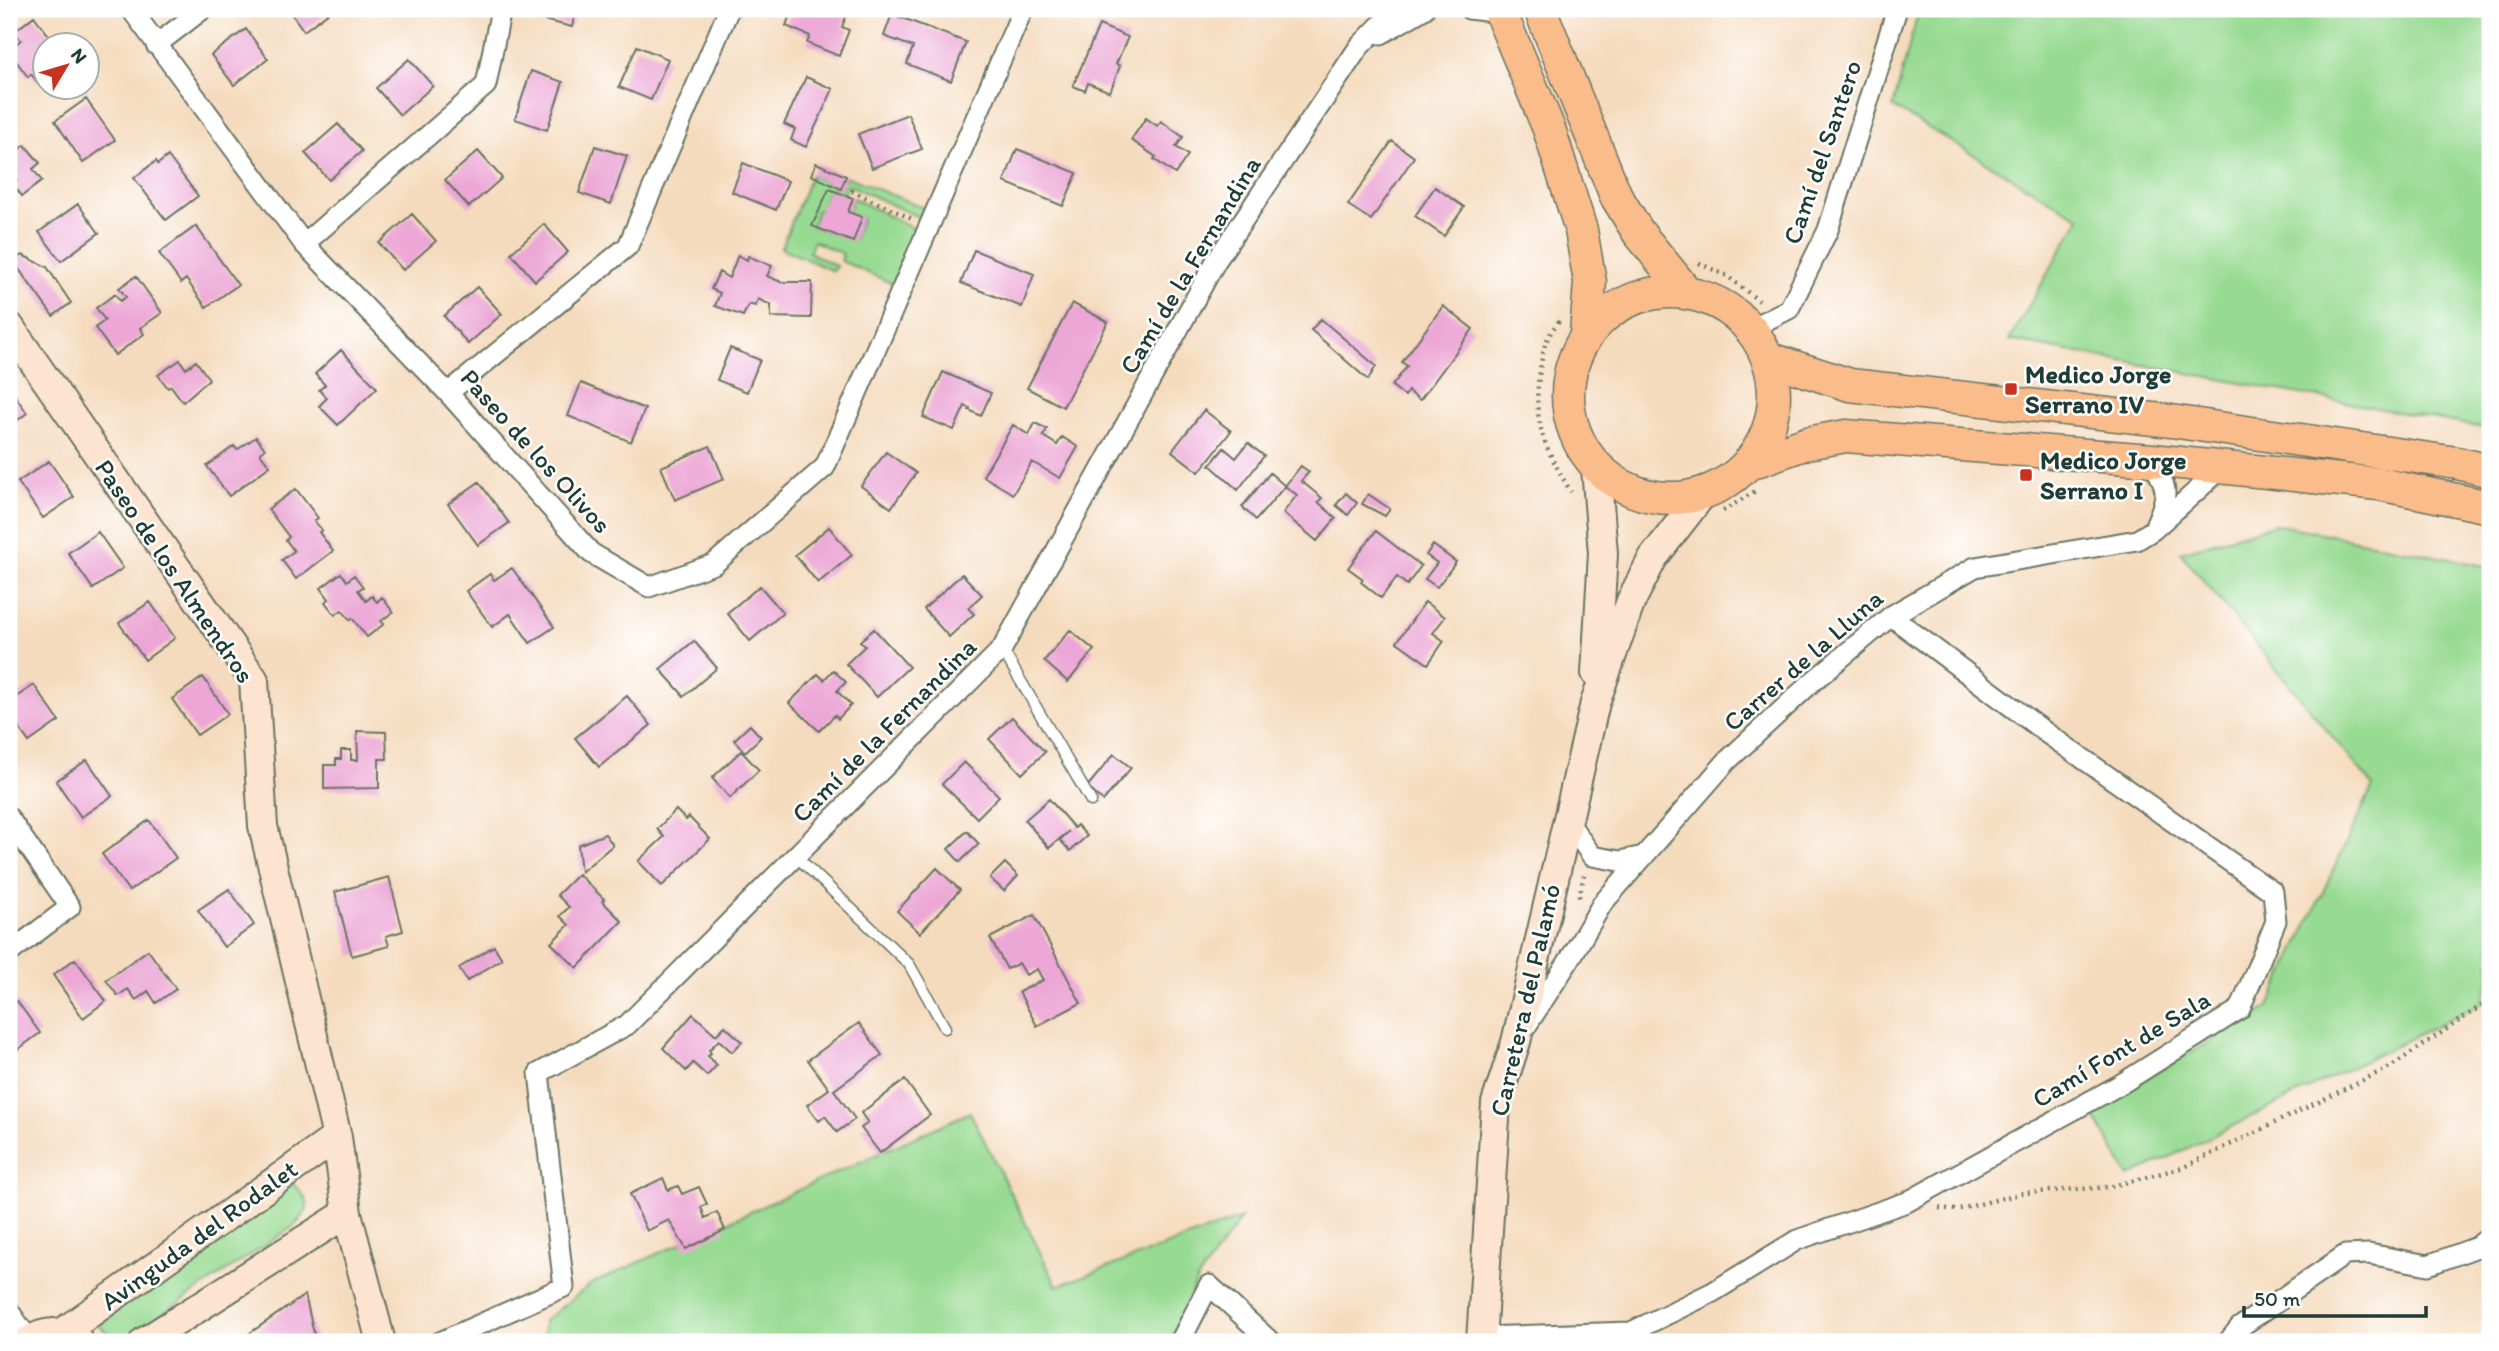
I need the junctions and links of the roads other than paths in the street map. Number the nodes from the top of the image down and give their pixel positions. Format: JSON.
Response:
{"nodes":[{"id":1,"x":131,"y":9,"type":"edge"},
{"id":2,"x":203,"y":9,"type":"edge"},
{"id":3,"x":500,"y":9,"type":"edge"},
{"id":4,"x":729,"y":9,"type":"edge"},
{"id":5,"x":1023,"y":9,"type":"edge"},
{"id":6,"x":1396,"y":9,"type":"edge"},
{"id":7,"x":1424,"y":9,"type":"edge"},
{"id":8,"x":1469,"y":9,"type":"edge"},
{"id":9,"x":1540,"y":9,"type":"edge"},
{"id":10,"x":1897,"y":9,"type":"edge"},
{"id":11,"x":1500,"y":11,"type":"edge"},
{"id":12,"x":156,"y":45,"type":"junction"},
{"id":13,"x":1359,"y":47,"type":"junction"},
{"id":14,"x":304,"y":244,"type":"junction"},
{"id":15,"x":1688,"y":274,"type":"junction"},
{"id":16,"x":1763,"y":322,"type":"junction"},
{"id":17,"x":9,"y":326,"type":"edge"},
{"id":18,"x":1573,"y":327,"type":"junction"},
{"id":19,"x":1770,"y":359,"type":"junction"},
{"id":20,"x":448,"y":393,"type":"junction"},
{"id":21,"x":2152,"y":460,"type":"junction"},
{"id":22,"x":2224,"y":467,"type":"junction"},
{"id":23,"x":1596,"y":468,"type":"junction"},
{"id":24,"x":2490,"y":471,"type":"edge"},
{"id":25,"x":1755,"y":475,"type":"junction"},
{"id":26,"x":1710,"y":503,"type":"junction"},
{"id":27,"x":2490,"y":507,"type":"edge"},
{"id":28,"x":2153,"y":530,"type":"junction"},
{"id":29,"x":1891,"y":616,"type":"junction"},
{"id":30,"x":1002,"y":649,"type":"junction"},
{"id":31,"x":1595,"y":704,"type":"junction"},
{"id":32,"x":1091,"y":801,"type":"dead end"},
{"id":33,"x":9,"y":818,"type":"edge"},
{"id":34,"x":1567,"y":820,"type":"junction"},
{"id":35,"x":796,"y":856,"type":"junction"},
{"id":36,"x":1644,"y":856,"type":"junction"},
{"id":37,"x":9,"y":953,"type":"edge"},
{"id":38,"x":945,"y":1028,"type":"dead end"},
{"id":39,"x":1516,"y":1042,"type":"junction"},
{"id":40,"x":337,"y":1137,"type":"junction"},
{"id":41,"x":347,"y":1213,"type":"junction"},
{"id":42,"x":2490,"y":1236,"type":"edge"},
{"id":43,"x":9,"y":1311,"type":"edge"},
{"id":44,"x":70,"y":1338,"type":"edge"},
{"id":45,"x":1482,"y":1340,"type":"edge"},
{"id":46,"x":28,"y":1341,"type":"edge"},
{"id":47,"x":144,"y":1342,"type":"edge"},
{"id":48,"x":381,"y":1342,"type":"edge"},
{"id":49,"x":440,"y":1342,"type":"edge"},
{"id":50,"x":1180,"y":1342,"type":"edge"},
{"id":51,"x":1271,"y":1342,"type":"edge"},
{"id":52,"x":2228,"y":1342,"type":"edge"}],
"edges":[{"from":1,"to":12,"type":"street","name":"Paseo de los Olivos"},
{"from":2,"to":12,"type":"street"},
{"from":3,"to":14,"type":"street"},
{"from":4,"to":20,"type":"street"},
{"from":5,"to":20,"type":"street","name":"Paseo de los Olivos"},
{"from":6,"to":13,"type":"street","name":"Camí de la Fernandina"},
{"from":7,"to":13,"type":"street"},
{"from":8,"to":11,"type":"street"},
{"from":9,"to":15,"type":"main road"},
{"from":10,"to":16,"type":"street","name":"Camí del Santero"},
{"from":11,"to":18,"type":"main road"},
{"from":12,"to":14,"type":"street","name":"Paseo de los Olivos"},
{"from":13,"to":30,"type":"street","name":"Camí de la Fernandina"},
{"from":14,"to":20,"type":"street","name":"Paseo de los Olivos"},
{"from":15,"to":16,"type":"main road"},
{"from":15,"to":18,"type":"main road"},
{"from":16,"to":19,"type":"main road"},
{"from":17,"to":40,"type":"street","name":"Paseo de los Almendros"},
{"from":18,"to":23,"type":"main road"},
{"from":19,"to":24,"type":"main road"},
{"from":19,"to":25,"type":"main road"},
{"from":21,"to":22,"type":"main road"},
{"from":21,"to":25,"type":"main road"},
{"from":21,"to":28,"type":"street"},
{"from":22,"to":27,"type":"main road"},
{"from":22,"to":28,"type":"street","name":"Carrer de la Lluna"},
{"from":23,"to":26,"type":"main road"},
{"from":23,"to":31,"type":"street","name":"Carretera del Palamó"},
{"from":25,"to":26,"type":"main road"},
{"from":26,"to":31,"type":"street","name":"Carretera del Palamó"},
{"from":28,"to":29,"type":"street","name":"Carrer de la Lluna"},
{"from":29,"to":36,"type":"street","name":"Carrer de la Lluna"},
{"from":29,"to":45,"type":"street","name":"Camí Font de Sala"},
{"from":30,"to":32,"type":"lane"},
{"from":30,"to":35,"type":"street","name":"Camí de la Fernandina"},
{"from":31,"to":34,"type":"street","name":"Carretera del Palamó"},
{"from":33,"to":37,"type":"street"},
{"from":34,"to":36,"type":"street"},
{"from":34,"to":39,"type":"street","name":"Carretera del Palamó"},
{"from":35,"to":38,"type":"lane"},
{"from":35,"to":49,"type":"street","name":"Camí de la Fernandina"},
{"from":36,"to":39,"type":"street","name":"Carrer de la Lluna"},
{"from":39,"to":45,"type":"street","name":"Carretera del Palamó"},
{"from":40,"to":41,"type":"street","name":"Paseo de los Almendros"},
{"from":40,"to":44,"type":"street","name":"Avinguda del Rodalet"},
{"from":41,"to":47,"type":"street","name":"Avinguda del Rodalet"},
{"from":41,"to":48,"type":"street","name":"Paseo de los Almendros"},
{"from":42,"to":52,"type":"street"},
{"from":43,"to":46,"type":"street"},
{"from":44,"to":46,"type":"street"},
{"from":50,"to":51,"type":"street"}]}
